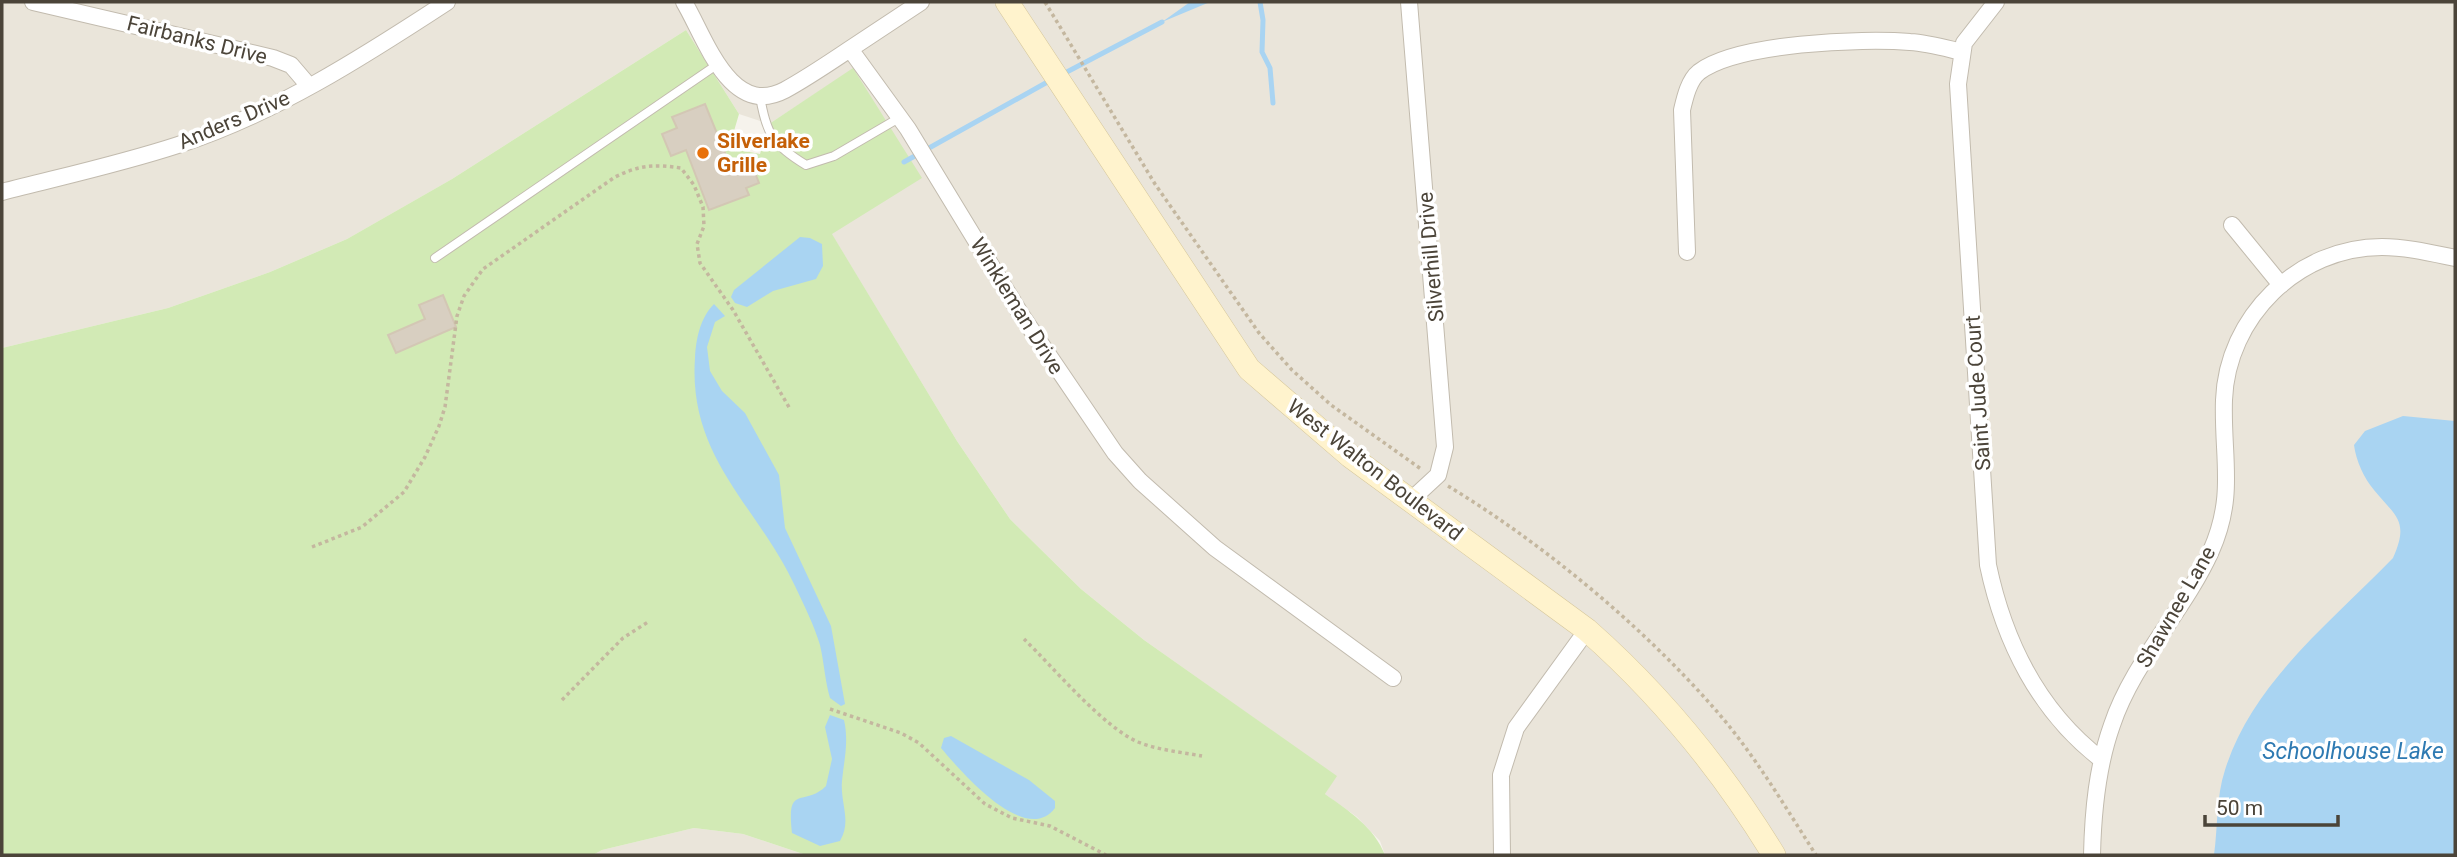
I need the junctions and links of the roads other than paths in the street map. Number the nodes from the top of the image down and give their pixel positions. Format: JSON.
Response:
{"nodes":[{"id":1,"x":33,"y":2,"type":"edge"},
{"id":2,"x":447,"y":2,"type":"edge"},
{"id":3,"x":684,"y":2,"type":"edge"},
{"id":4,"x":921,"y":2,"type":"edge"},
{"id":5,"x":1007,"y":2,"type":"edge"},
{"id":6,"x":1409,"y":2,"type":"edge"},
{"id":7,"x":1996,"y":2,"type":"edge"},
{"id":8,"x":850,"y":49,"type":"junction"},
{"id":9,"x":1962,"y":52,"type":"junction"},
{"id":10,"x":718,"y":64,"type":"junction"},
{"id":11,"x":309,"y":86,"type":"junction"},
{"id":12,"x":760,"y":96,"type":"junction"},
{"id":13,"x":900,"y":118,"type":"junction"},
{"id":14,"x":2,"y":192,"type":"edge"},
{"id":15,"x":2232,"y":225,"type":"dead end"},
{"id":16,"x":1688,"y":252,"type":"dead end"},
{"id":17,"x":2455,"y":257,"type":"edge"},
{"id":18,"x":435,"y":258,"type":"dead end"},
{"id":19,"x":2281,"y":285,"type":"junction"},
{"id":20,"x":1411,"y":500,"type":"junction"},
{"id":21,"x":1587,"y":630,"type":"junction"},
{"id":22,"x":1393,"y":678,"type":"dead end"},
{"id":23,"x":2102,"y":760,"type":"junction"},
{"id":24,"x":1502,"y":855,"type":"edge"},
{"id":25,"x":1774,"y":855,"type":"edge"},
{"id":26,"x":2092,"y":855,"type":"edge"}],
"edges":[{"from":1,"to":11,"type":"street","name":"Fairbanks Drive"},
{"from":2,"to":11,"type":"street","name":"Anders Drive"},
{"from":3,"to":10,"type":"street"},
{"from":4,"to":8,"type":"street"},
{"from":5,"to":20,"type":"main road","name":"West Walton Boulevard"},
{"from":6,"to":20,"type":"street","name":"Silverhill Drive"},
{"from":7,"to":9,"type":"street","name":"Saint Jude Court"},
{"from":8,"to":12,"type":"street"},
{"from":8,"to":13,"type":"street","name":"Winkleman Drive"},
{"from":9,"to":16,"type":"street"},
{"from":9,"to":23,"type":"street","name":"Saint Jude Court"},
{"from":10,"to":12,"type":"street"},
{"from":10,"to":18,"type":"lane"},
{"from":11,"to":14,"type":"street","name":"Anders Drive"},
{"from":12,"to":13,"type":"lane"},
{"from":13,"to":22,"type":"street","name":"Winkleman Drive"},
{"from":15,"to":19,"type":"street"},
{"from":17,"to":19,"type":"street","name":"Shawnee Lane"},
{"from":19,"to":23,"type":"street","name":"Shawnee Lane"},
{"from":20,"to":21,"type":"main road","name":"West Walton Boulevard"},
{"from":21,"to":24,"type":"street"},
{"from":21,"to":25,"type":"main road","name":"West Walton Boulevard"},
{"from":23,"to":26,"type":"street","name":"Shawnee Lane"}]}
